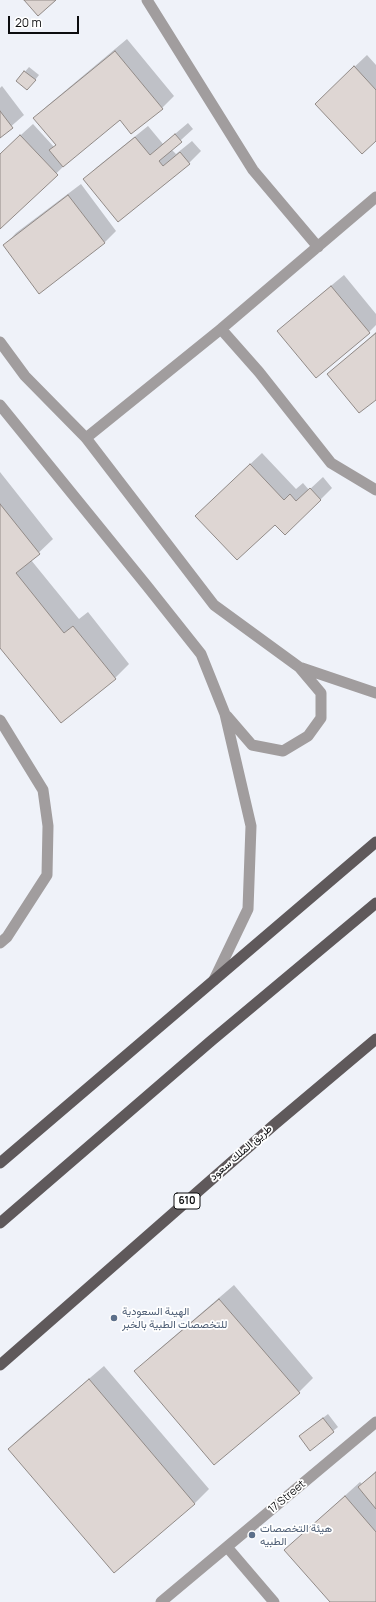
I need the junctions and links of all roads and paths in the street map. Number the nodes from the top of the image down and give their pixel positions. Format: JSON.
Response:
{"nodes":[{"id":1,"x":147,"y":0,"type":"edge"},
{"id":2,"x":376,"y":197,"type":"edge"},
{"id":3,"x":318,"y":246,"type":"junction"},
{"id":4,"x":222,"y":329,"type":"junction"},
{"id":5,"x":0,"y":342,"type":"edge"},
{"id":6,"x":0,"y":405,"type":"edge"},
{"id":7,"x":86,"y":438,"type":"junction"},
{"id":8,"x":376,"y":490,"type":"edge"},
{"id":9,"x":299,"y":667,"type":"junction"},
{"id":10,"x":376,"y":693,"type":"edge"},
{"id":11,"x":225,"y":714,"type":"junction"},
{"id":12,"x":0,"y":720,"type":"edge"},
{"id":13,"x":376,"y":842,"type":"edge"},
{"id":14,"x":376,"y":903,"type":"edge"},
{"id":15,"x":0,"y":943,"type":"edge"},
{"id":16,"x":214,"y":980,"type":"junction"},
{"id":17,"x":376,"y":1039,"type":"edge"},
{"id":18,"x":0,"y":1163,"type":"edge"},
{"id":19,"x":0,"y":1223,"type":"edge"},
{"id":20,"x":0,"y":1365,"type":"edge"},
{"id":21,"x":376,"y":1422,"type":"edge"},
{"id":22,"x":227,"y":1547,"type":"junction"},
{"id":23,"x":161,"y":1602,"type":"edge"},
{"id":24,"x":274,"y":1602,"type":"edge"}],
"edges":[{"from":1,"to":3,"type":"street"},
{"from":2,"to":3,"type":"street"},
{"from":3,"to":4,"type":"street"},
{"from":4,"to":7,"type":"street"},
{"from":4,"to":8,"type":"street"},
{"from":5,"to":7,"type":"street"},
{"from":6,"to":11,"type":"street"},
{"from":7,"to":9,"type":"street"},
{"from":9,"to":10,"type":"street"},
{"from":9,"to":11,"type":"street"},
{"from":11,"to":16,"type":"street"},
{"from":12,"to":15,"type":"street"},
{"from":13,"to":16,"type":"main road"},
{"from":14,"to":19,"type":"main road"},
{"from":16,"to":18,"type":"main road"},
{"from":17,"to":20,"type":"main road","name":"طريق الملك سعود","number":"610"},
{"from":21,"to":22,"type":"street","name":"17 Street"},
{"from":22,"to":23,"type":"street","name":"17 Street"},
{"from":22,"to":24,"type":"street"}]}
